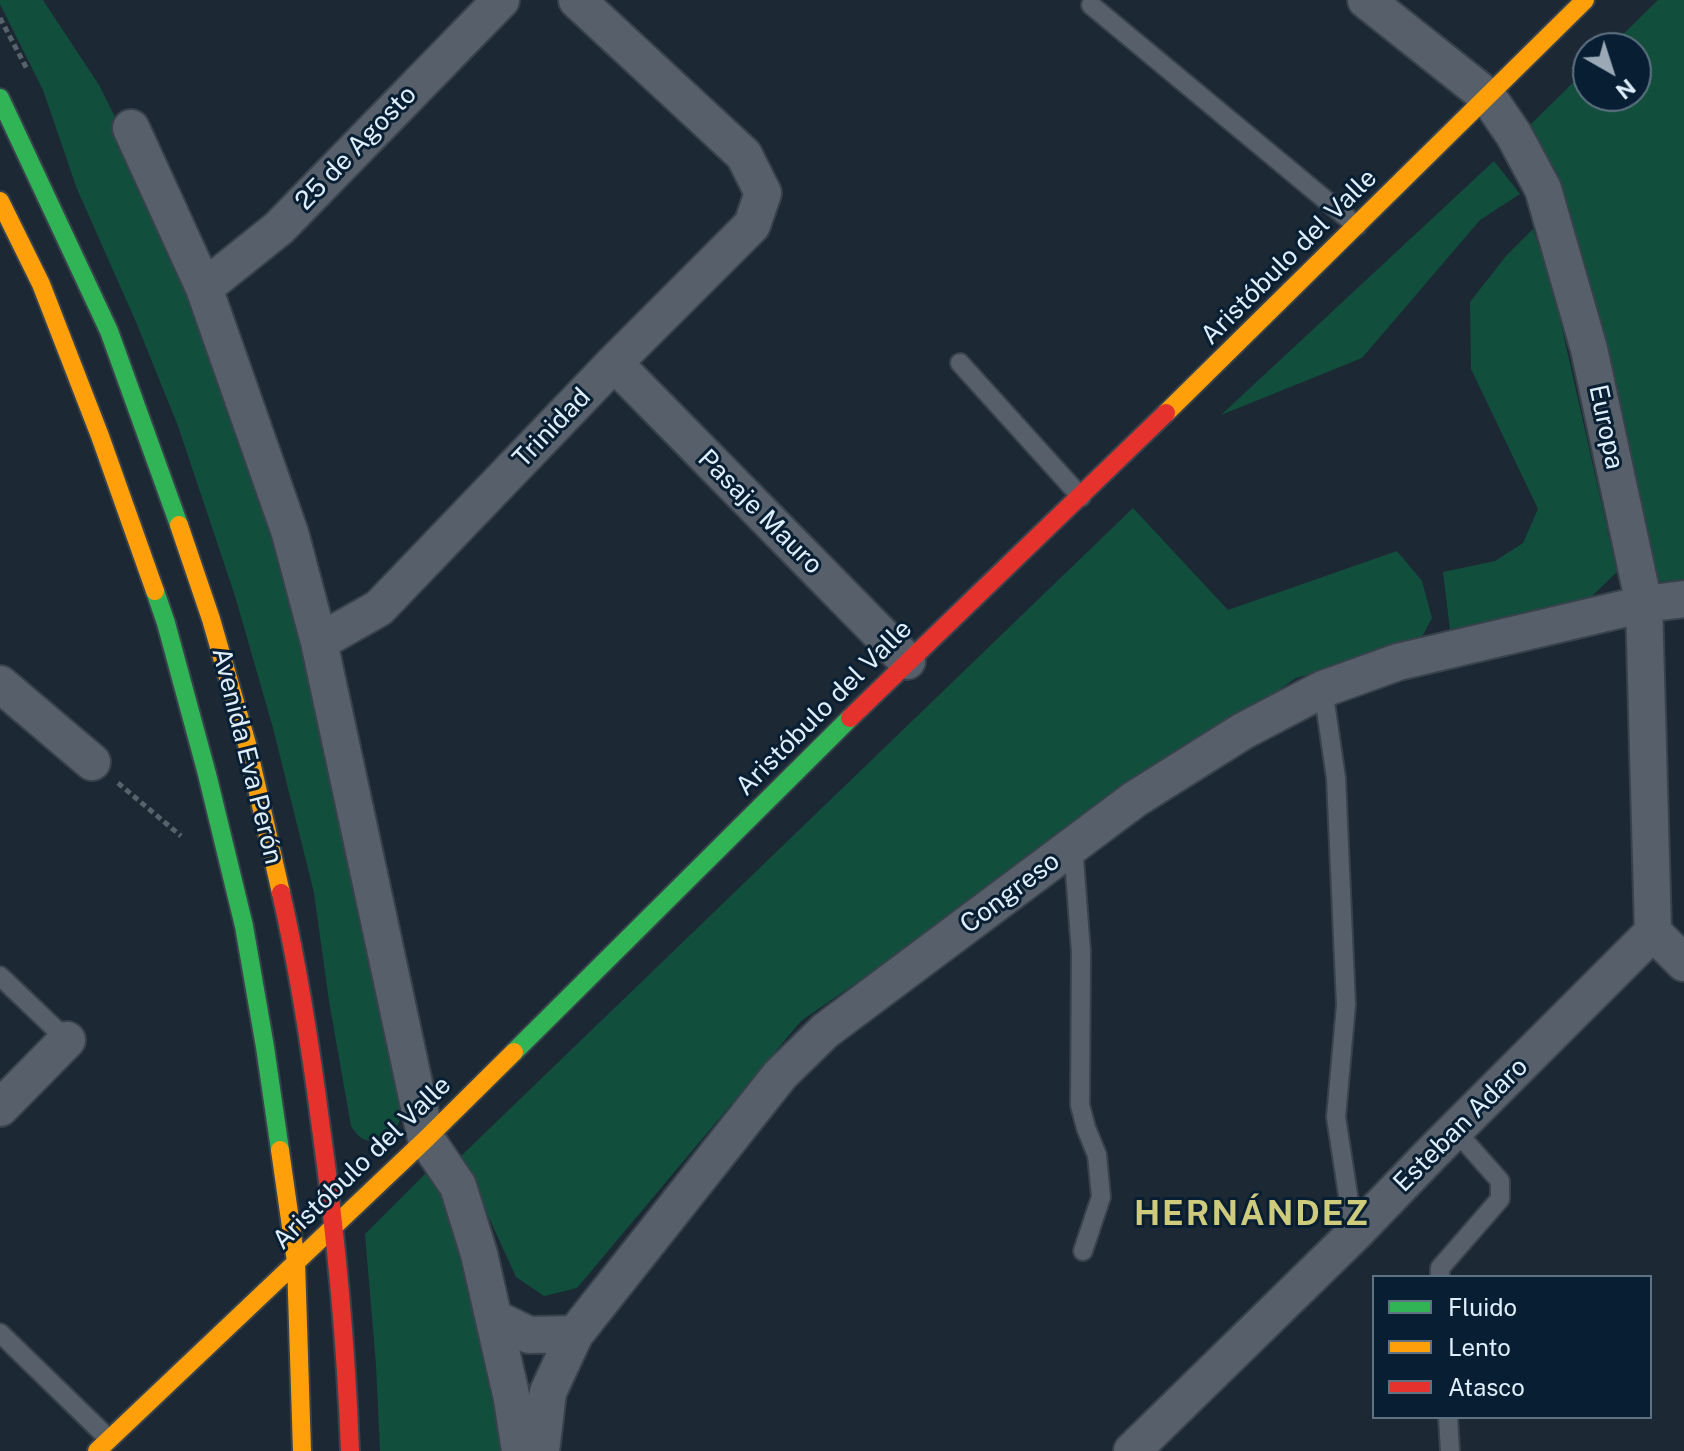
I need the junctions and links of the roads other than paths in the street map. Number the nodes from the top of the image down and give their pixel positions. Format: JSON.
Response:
{"nodes":[{"id":1,"x":501,"y":0,"type":"edge"},
{"id":2,"x":577,"y":0,"type":"edge"},
{"id":3,"x":1366,"y":0,"type":"edge"},
{"id":4,"x":1585,"y":0,"type":"edge"},
{"id":5,"x":1091,"y":5,"type":"dead end"},
{"id":6,"x":1488,"y":97,"type":"junction"},
{"id":7,"x":0,"y":98,"type":"edge"},
{"id":8,"x":131,"y":128,"type":"dead end"},
{"id":9,"x":0,"y":201,"type":"edge"},
{"id":10,"x":1357,"y":226,"type":"junction"},
{"id":11,"x":204,"y":288,"type":"junction"},
{"id":12,"x":614,"y":363,"type":"junction"},
{"id":13,"x":960,"y":363,"type":"dead end"},
{"id":14,"x":1081,"y":497,"type":"junction"},
{"id":15,"x":1684,"y":599,"type":"edge"},
{"id":16,"x":1644,"y":604,"type":"junction"},
{"id":17,"x":319,"y":642,"type":"junction"},
{"id":18,"x":907,"y":661,"type":"junction"},
{"id":19,"x":1323,"y":689,"type":"junction"},
{"id":20,"x":4,"y":693,"type":"edge"},
{"id":21,"x":92,"y":762,"type":"road end"},
{"id":22,"x":1073,"y":845,"type":"junction"},
{"id":23,"x":1653,"y":932,"type":"junction"},
{"id":24,"x":1684,"y":963,"type":"edge"},
{"id":25,"x":0,"y":976,"type":"edge"},
{"id":26,"x":67,"y":1040,"type":"joint"},
{"id":27,"x":0,"y":1108,"type":"edge"},
{"id":28,"x":1455,"y":1130,"type":"junction"},
{"id":29,"x":426,"y":1139,"type":"junction"},
{"id":30,"x":333,"y":1227,"type":"junction"},
{"id":31,"x":1354,"y":1234,"type":"junction"},
{"id":32,"x":1083,"y":1251,"type":"dead end"},
{"id":33,"x":296,"y":1262,"type":"junction"},
{"id":34,"x":1440,"y":1275,"type":"edge"},
{"id":35,"x":494,"y":1318,"type":"junction"},
{"id":36,"x":0,"y":1333,"type":"edge"},
{"id":37,"x":575,"y":1334,"type":"junction"},
{"id":38,"x":1448,"y":1419,"type":"edge"},
{"id":39,"x":103,"y":1445,"type":"edge"},
{"id":40,"x":302,"y":1451,"type":"edge"},
{"id":41,"x":350,"y":1451,"type":"edge"},
{"id":42,"x":520,"y":1451,"type":"edge"},
{"id":43,"x":541,"y":1451,"type":"edge"},
{"id":44,"x":1132,"y":1451,"type":"edge"},
{"id":45,"x":1450,"y":1451,"type":"edge"}],
"edges":[{"from":1,"to":11,"type":"street","name":"25 de Agosto"},
{"from":2,"to":12,"type":"street","name":"Trinidad"},
{"from":3,"to":6,"type":"street","name":"Europa"},
{"from":4,"to":6,"type":"main road","name":"Aristóbulo del Valle"},
{"from":5,"to":10,"type":"lane"},
{"from":6,"to":10,"type":"main road","name":"Aristóbulo del Valle"},
{"from":6,"to":16,"type":"street","name":"Europa"},
{"from":7,"to":30,"type":"main road","name":"Avenida Eva Perón"},
{"from":8,"to":11,"type":"street"},
{"from":9,"to":33,"type":"main road","name":"Avenida Eva Perón"},
{"from":10,"to":14,"type":"main road","name":"Aristóbulo del Valle"},
{"from":11,"to":17,"type":"street"},
{"from":12,"to":17,"type":"street","name":"Trinidad"},
{"from":12,"to":18,"type":"street","name":"Pasaje Mauro"},
{"from":13,"to":14,"type":"lane"},
{"from":14,"to":18,"type":"main road","name":"Aristóbulo del Valle"},
{"from":15,"to":16,"type":"street","name":"Congreso"},
{"from":16,"to":19,"type":"street","name":"Congreso"},
{"from":16,"to":23,"type":"street","name":"Europa"},
{"from":17,"to":29,"type":"street"},
{"from":18,"to":29,"type":"main road","name":"Aristóbulo del Valle"},
{"from":19,"to":22,"type":"street","name":"Congreso"},
{"from":19,"to":31,"type":"lane"},
{"from":20,"to":21,"type":"street"},
{"from":22,"to":32,"type":"lane"},
{"from":22,"to":37,"type":"street","name":"Congreso"},
{"from":23,"to":24,"type":"street"},
{"from":23,"to":28,"type":"street","name":"Esteban Adaro"},
{"from":25,"to":26,"type":"lane"},
{"from":26,"to":27,"type":"street"},
{"from":28,"to":31,"type":"street","name":"Esteban Adaro"},
{"from":28,"to":34,"type":"lane"},
{"from":29,"to":30,"type":"main road","name":"Aristóbulo del Valle"},
{"from":29,"to":35,"type":"street"},
{"from":30,"to":33,"type":"main road","name":"Aristóbulo del Valle"},
{"from":30,"to":41,"type":"main road","name":"Avenida Eva Perón"},
{"from":31,"to":44,"type":"street","name":"Esteban Adaro"},
{"from":33,"to":39,"type":"main road","name":"Aristóbulo del Valle"},
{"from":33,"to":40,"type":"main road","name":"Avenida Eva Perón"},
{"from":35,"to":37,"type":"street"},
{"from":35,"to":42,"type":"street"},
{"from":36,"to":39,"type":"lane"},
{"from":37,"to":43,"type":"street","name":"Congreso"},
{"from":38,"to":45,"type":"lane"}]}
